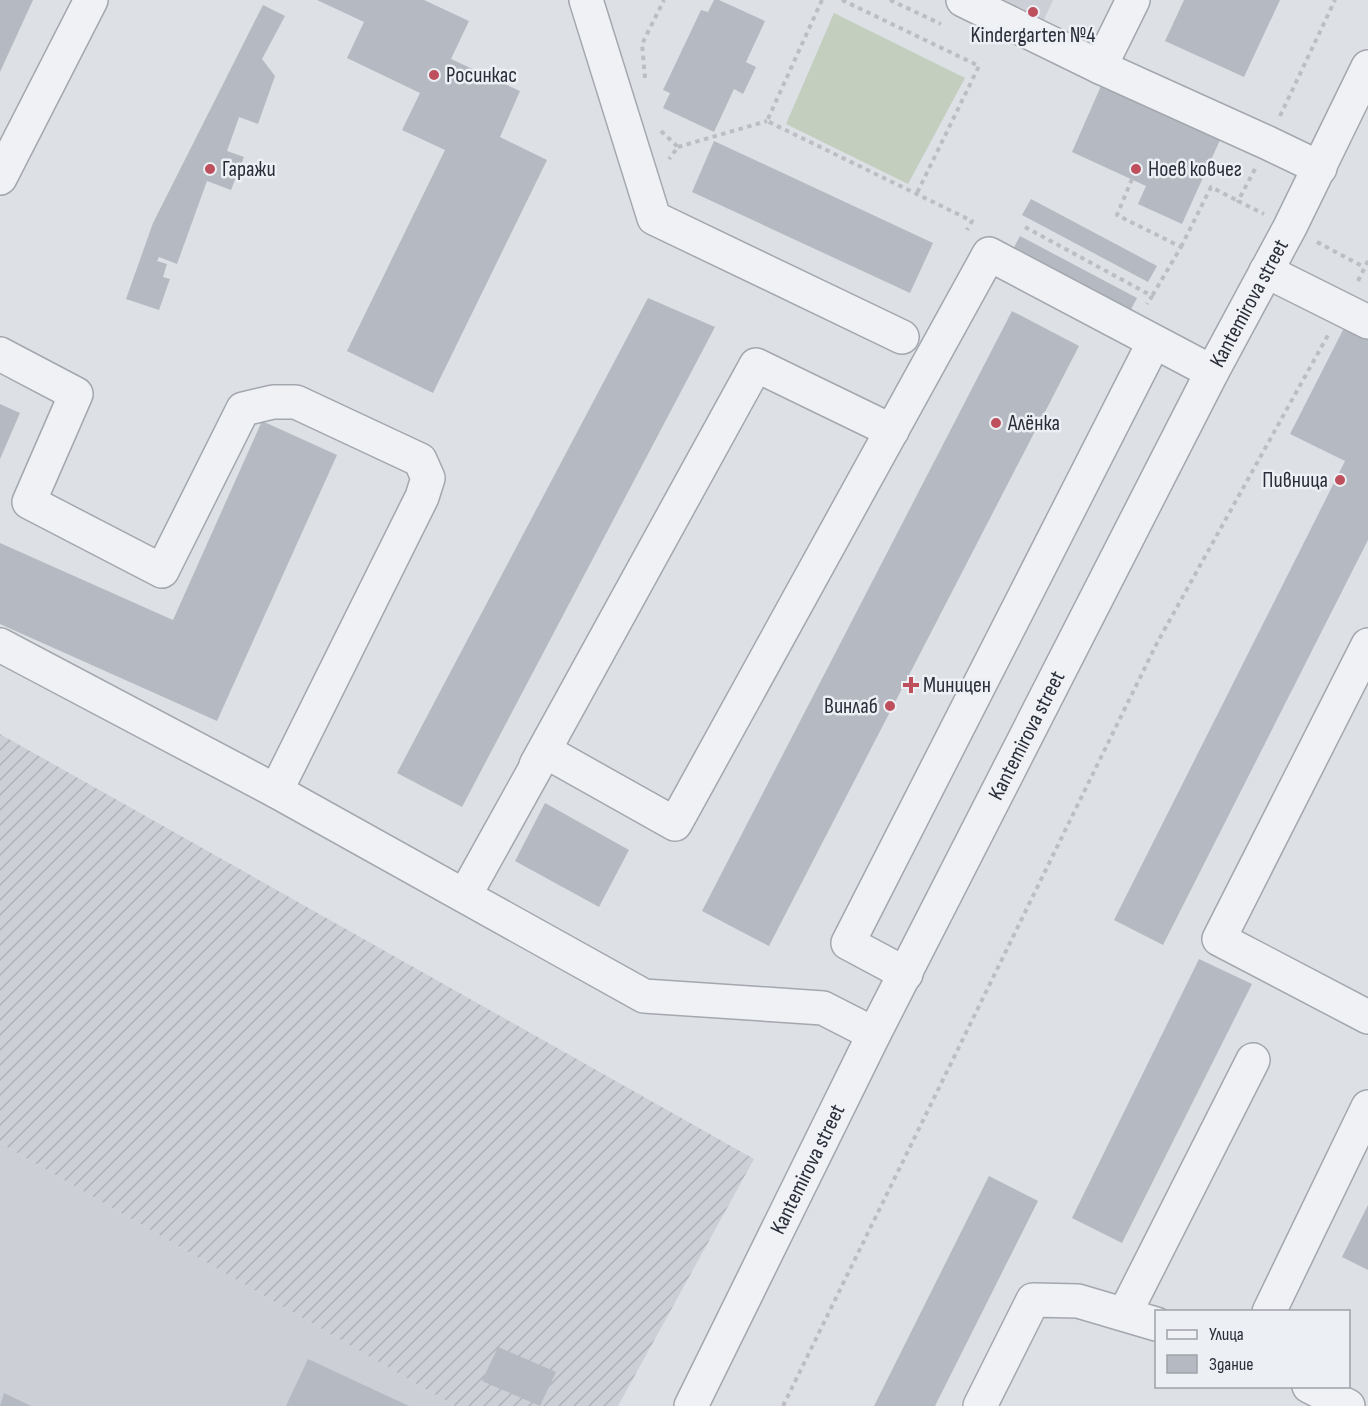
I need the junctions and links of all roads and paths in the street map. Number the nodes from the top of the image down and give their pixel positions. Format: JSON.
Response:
{"nodes":[{"id":1,"x":91,"y":0,"type":"edge"},
{"id":2,"x":586,"y":0,"type":"edge"},
{"id":3,"x":664,"y":0,"type":"edge"},
{"id":4,"x":822,"y":0,"type":"edge"},
{"id":5,"x":842,"y":0,"type":"edge"},
{"id":6,"x":963,"y":0,"type":"edge"},
{"id":7,"x":1133,"y":0,"type":"edge"},
{"id":8,"x":1368,"y":67,"type":"edge"},
{"id":9,"x":1100,"y":68,"type":"junction"},
{"id":10,"x":646,"y":87,"type":"dead end"},
{"id":11,"x":767,"y":121,"type":"junction"},
{"id":12,"x":657,"y":127,"type":"dead end"},
{"id":13,"x":678,"y":147,"type":"junction"},
{"id":14,"x":667,"y":162,"type":"dead end"},
{"id":15,"x":1320,"y":168,"type":"junction"},
{"id":16,"x":0,"y":178,"type":"edge"},
{"id":17,"x":1132,"y":179,"type":"dead end"},
{"id":18,"x":917,"y":193,"type":"junction"},
{"id":19,"x":1239,"y":201,"type":"dead end"},
{"id":20,"x":1025,"y":227,"type":"dead end"},
{"id":21,"x":966,"y":231,"type":"dead end"},
{"id":22,"x":1313,"y":240,"type":"dead end"},
{"id":23,"x":1181,"y":247,"type":"junction"},
{"id":24,"x":1368,"y":261,"type":"edge"},
{"id":25,"x":1364,"y":267,"type":"junction"},
{"id":26,"x":1266,"y":271,"type":"junction"},
{"id":27,"x":1152,"y":296,"type":"junction"},
{"id":28,"x":1356,"y":316,"type":"edge"},
{"id":29,"x":902,"y":337,"type":"dead end"},
{"id":30,"x":1143,"y":337,"type":"junction"},
{"id":31,"x":0,"y":354,"type":"edge"},
{"id":32,"x":1212,"y":372,"type":"junction"},
{"id":33,"x":892,"y":431,"type":"junction"},
{"id":34,"x":0,"y":645,"type":"edge"},
{"id":35,"x":1368,"y":645,"type":"edge"},
{"id":36,"x":536,"y":765,"type":"junction"},
{"id":37,"x":276,"y":791,"type":"junction"},
{"id":38,"x":465,"y":895,"type":"junction"},
{"id":39,"x":906,"y":974,"type":"junction"},
{"id":40,"x":1368,"y":1017,"type":"edge"},
{"id":41,"x":874,"y":1034,"type":"junction"},
{"id":42,"x":1253,"y":1060,"type":"dead end"},
{"id":43,"x":1368,"y":1107,"type":"edge"},
{"id":44,"x":1269,"y":1310,"type":"edge"},
{"id":45,"x":1125,"y":1313,"type":"junction"},
{"id":46,"x":1155,"y":1324,"type":"edge"},
{"id":47,"x":1313,"y":1388,"type":"edge"},
{"id":48,"x":691,"y":1406,"type":"edge"},
{"id":49,"x":783,"y":1406,"type":"edge"},
{"id":50,"x":980,"y":1406,"type":"edge"},
{"id":51,"x":1348,"y":1406,"type":"edge"}],
"edges":[{"from":1,"to":16,"type":"street"},
{"from":2,"to":29,"type":"street"},
{"from":3,"to":10,"type":"path"},
{"from":4,"to":11,"type":"path"},
{"from":5,"to":18,"type":"path"},
{"from":6,"to":9,"type":"street"},
{"from":7,"to":9,"type":"street"},
{"from":8,"to":15,"type":"street","name":"Kantemirova street"},
{"from":9,"to":15,"type":"street"},
{"from":11,"to":13,"type":"path"},
{"from":11,"to":18,"type":"path"},
{"from":12,"to":13,"type":"path"},
{"from":13,"to":14,"type":"path"},
{"from":15,"to":26,"type":"street","name":"Kantemirova street"},
{"from":17,"to":23,"type":"path"},
{"from":18,"to":21,"type":"path"},
{"from":19,"to":23,"type":"path"},
{"from":20,"to":27,"type":"path"},
{"from":22,"to":25,"type":"path"},
{"from":23,"to":27,"type":"path"},
{"from":24,"to":25,"type":"path"},
{"from":25,"to":28,"type":"path"},
{"from":26,"to":28,"type":"street"},
{"from":26,"to":32,"type":"street","name":"Kantemirova street"},
{"from":27,"to":30,"type":"path"},
{"from":28,"to":49,"type":"path"},
{"from":30,"to":32,"type":"street"},
{"from":30,"to":33,"type":"street"},
{"from":30,"to":39,"type":"street"},
{"from":31,"to":37,"type":"street"},
{"from":32,"to":39,"type":"street","name":"Kantemirova street"},
{"from":33,"to":36,"type":"street"},
{"from":33,"to":36,"type":"street"},
{"from":34,"to":37,"type":"street"},
{"from":35,"to":40,"type":"street"},
{"from":36,"to":38,"type":"street"},
{"from":37,"to":38,"type":"street"},
{"from":38,"to":41,"type":"street"},
{"from":39,"to":41,"type":"street","name":"Kantemirova street"},
{"from":41,"to":48,"type":"street","name":"Kantemirova street"},
{"from":42,"to":45,"type":"street"},
{"from":43,"to":44,"type":"street"},
{"from":45,"to":46,"type":"street"},
{"from":45,"to":50,"type":"street"},
{"from":47,"to":51,"type":"street"}]}
